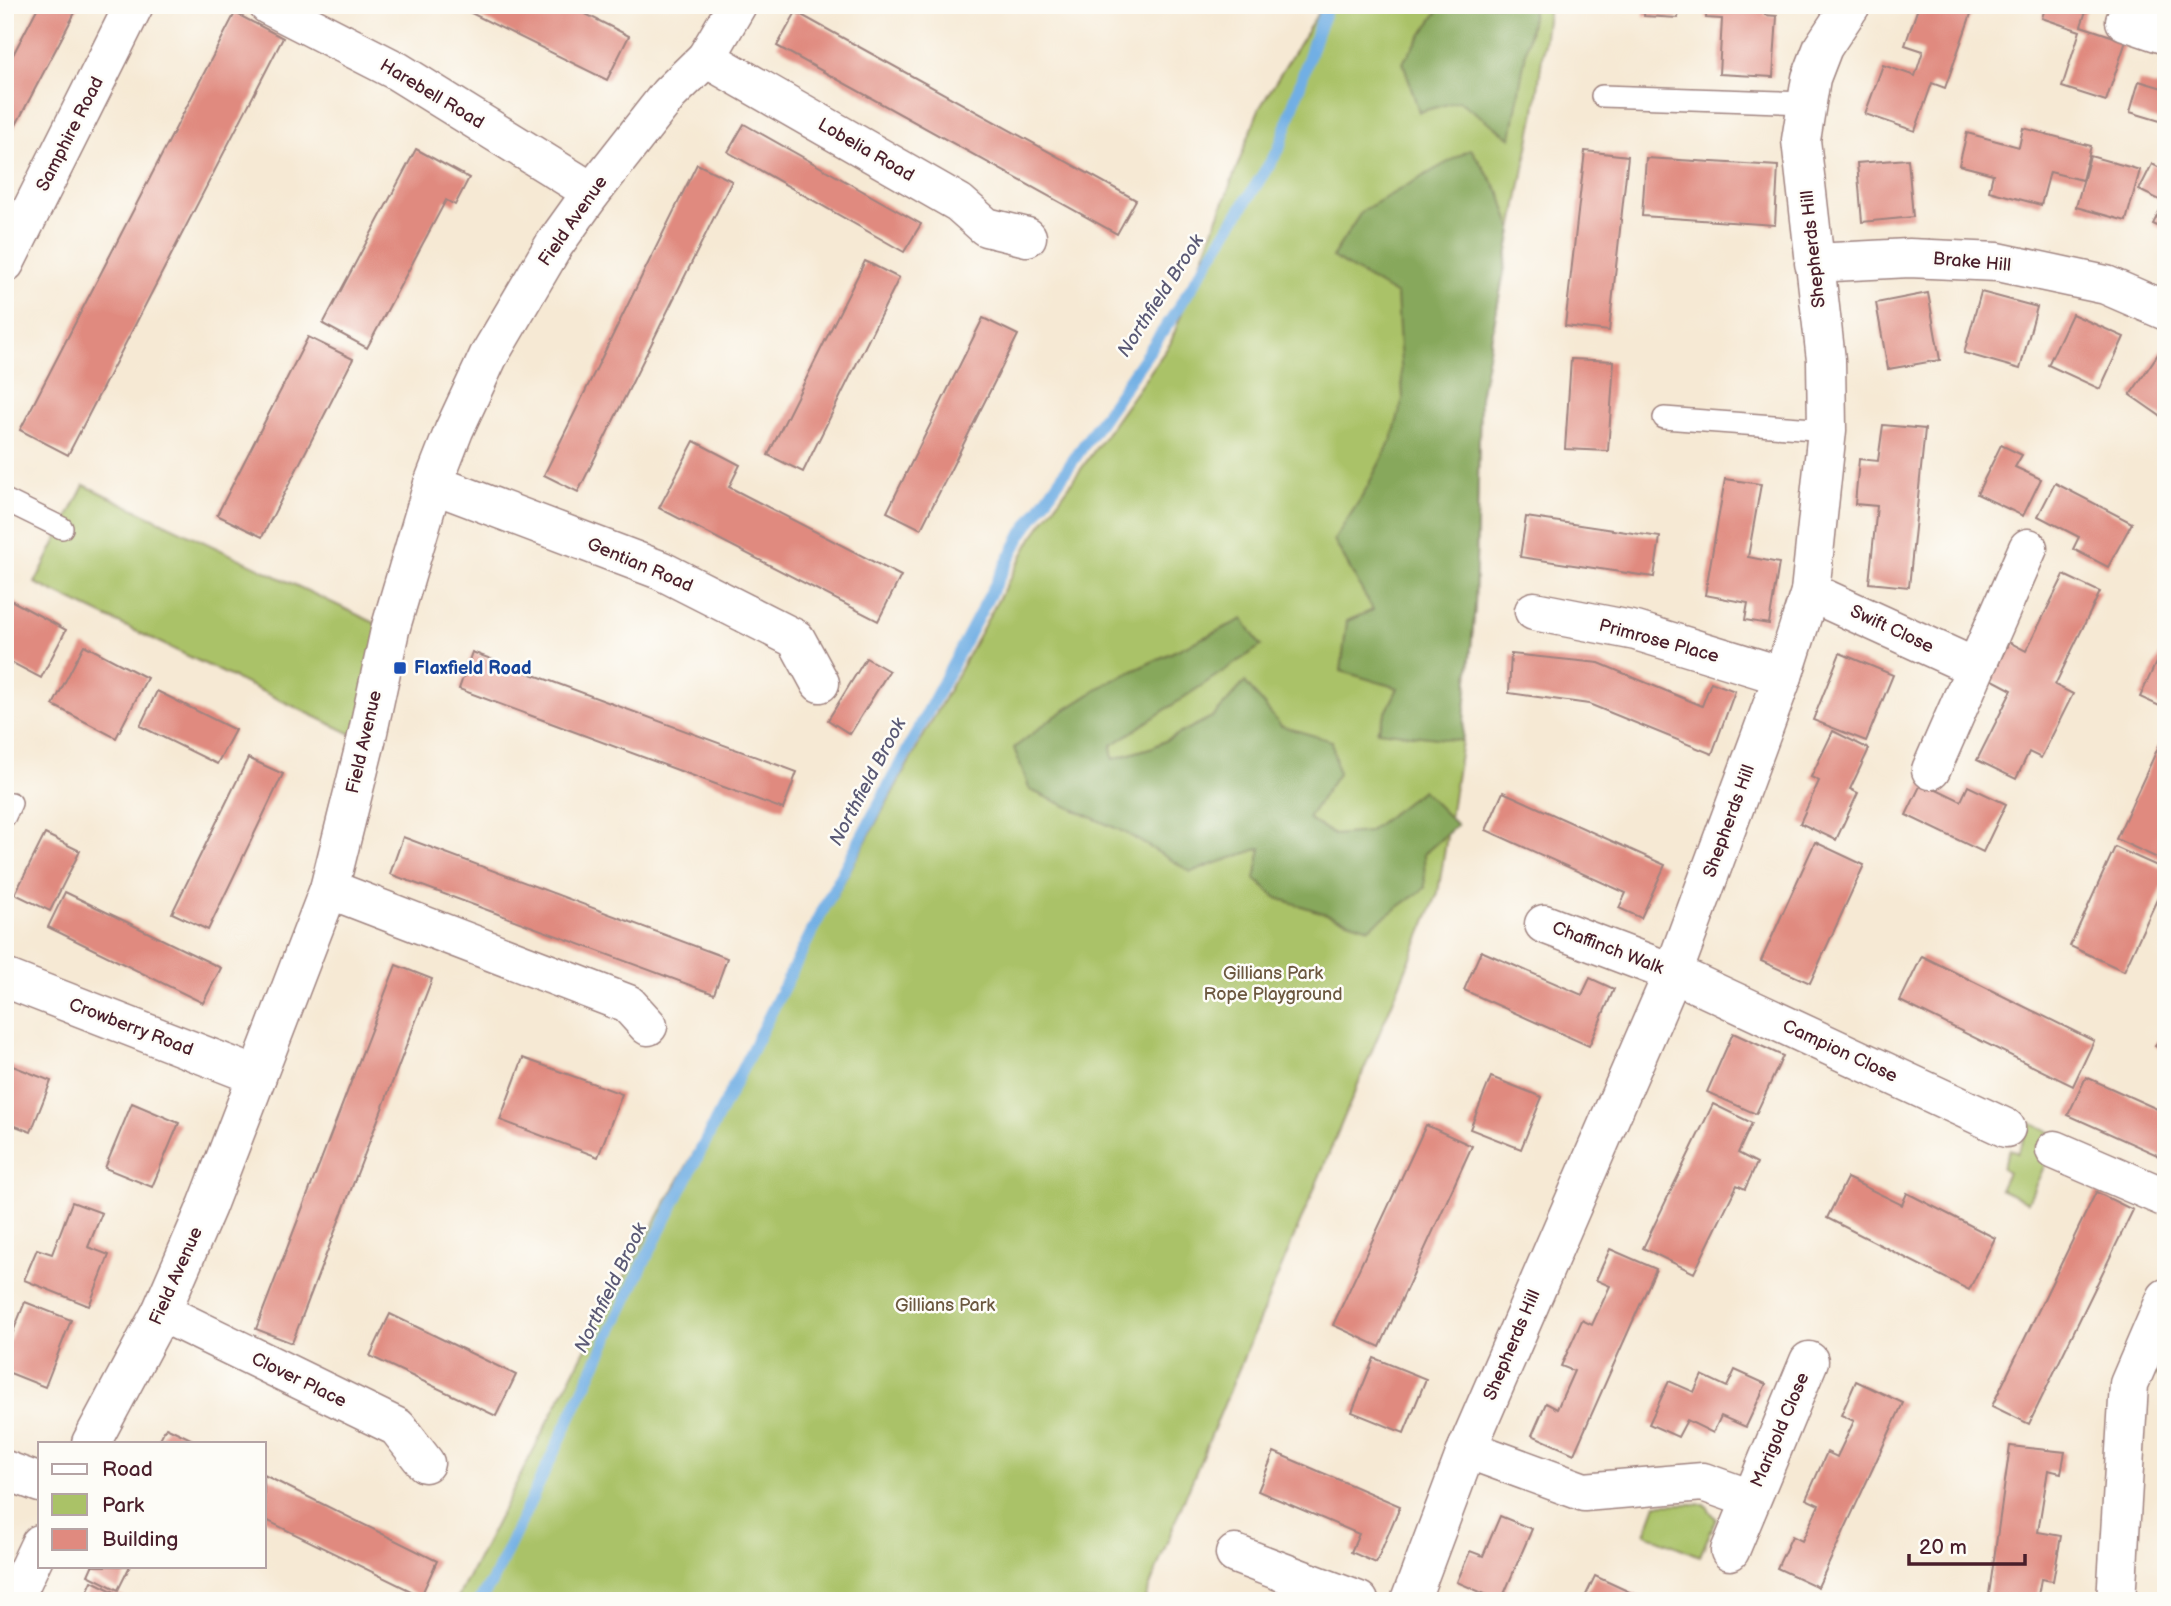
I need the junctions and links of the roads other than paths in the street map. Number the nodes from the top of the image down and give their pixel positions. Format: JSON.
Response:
{"nodes":[{"id":1,"x":134,"y":5,"type":"edge"},
{"id":2,"x":268,"y":5,"type":"edge"},
{"id":3,"x":737,"y":5,"type":"edge"},
{"id":4,"x":1851,"y":6,"type":"edge"},
{"id":5,"x":2125,"y":21,"type":"dead end"},
{"id":6,"x":2166,"y":35,"type":"edge"},
{"id":7,"x":706,"y":58,"type":"junction"},
{"id":8,"x":1602,"y":96,"type":"dead end"},
{"id":9,"x":1807,"y":103,"type":"junction"},
{"id":10,"x":592,"y":192,"type":"junction"},
{"id":11,"x":1027,"y":237,"type":"dead end"},
{"id":12,"x":5,"y":263,"type":"edge"},
{"id":13,"x":1814,"y":263,"type":"junction"},
{"id":14,"x":2166,"y":311,"type":"edge"},
{"id":15,"x":1664,"y":418,"type":"dead end"},
{"id":16,"x":1826,"y":430,"type":"junction"},
{"id":17,"x":433,"y":485,"type":"junction"},
{"id":18,"x":5,"y":500,"type":"edge"},
{"id":19,"x":62,"y":527,"type":"dead end"},
{"id":20,"x":2028,"y":548,"type":"dead end"},
{"id":21,"x":1810,"y":592,"type":"junction"},
{"id":22,"x":1534,"y":611,"type":"dead end"},
{"id":23,"x":1974,"y":667,"type":"junction"},
{"id":24,"x":1783,"y":676,"type":"junction"},
{"id":25,"x":820,"y":683,"type":"dead end"},
{"id":26,"x":1931,"y":770,"type":"dead end"},
{"id":27,"x":329,"y":890,"type":"junction"},
{"id":28,"x":1544,"y":924,"type":"dead end"},
{"id":29,"x":1673,"y":973,"type":"junction"},
{"id":30,"x":5,"y":978,"type":"edge"},
{"id":31,"x":648,"y":1026,"type":"dead end"},
{"id":32,"x":257,"y":1076,"type":"junction"},
{"id":33,"x":2006,"y":1128,"type":"dead end"},
{"id":34,"x":2055,"y":1150,"type":"dead end"},
{"id":35,"x":2166,"y":1198,"type":"edge"},
{"id":36,"x":2166,"y":1298,"type":"edge"},
{"id":37,"x":161,"y":1312,"type":"junction"},
{"id":38,"x":1808,"y":1361,"type":"dead end"},
{"id":39,"x":92,"y":1442,"type":"edge"},
{"id":40,"x":1467,"y":1449,"type":"junction"},
{"id":41,"x":425,"y":1463,"type":"dead end"},
{"id":42,"x":5,"y":1470,"type":"edge"},
{"id":43,"x":38,"y":1482,"type":"edge"},
{"id":44,"x":1751,"y":1499,"type":"junction"},
{"id":45,"x":38,"y":1548,"type":"edge"},
{"id":46,"x":1730,"y":1550,"type":"dead end"},
{"id":47,"x":1235,"y":1554,"type":"dead end"},
{"id":48,"x":13,"y":1601,"type":"edge"},
{"id":49,"x":1359,"y":1601,"type":"edge"},
{"id":50,"x":1410,"y":1601,"type":"edge"},
{"id":51,"x":2116,"y":1601,"type":"edge"}],
"edges":[{"from":1,"to":12,"type":"street","name":"Samphire Road"},
{"from":2,"to":10,"type":"street","name":"Harebell Road"},
{"from":3,"to":7,"type":"street","name":"Field Avenue"},
{"from":4,"to":9,"type":"street","name":"Shepherds Hill"},
{"from":5,"to":6,"type":"street"},
{"from":7,"to":10,"type":"street","name":"Field Avenue"},
{"from":7,"to":11,"type":"street","name":"Lobelia Road"},
{"from":8,"to":9,"type":"lane"},
{"from":9,"to":13,"type":"street","name":"Shepherds Hill"},
{"from":10,"to":17,"type":"street","name":"Field Avenue"},
{"from":13,"to":14,"type":"street","name":"Brake Hill"},
{"from":13,"to":16,"type":"street","name":"Shepherds Hill"},
{"from":15,"to":16,"type":"lane"},
{"from":16,"to":21,"type":"street","name":"Shepherds Hill"},
{"from":17,"to":25,"type":"street","name":"Gentian Road"},
{"from":17,"to":27,"type":"street","name":"Field Avenue"},
{"from":18,"to":19,"type":"lane"},
{"from":20,"to":23,"type":"street"},
{"from":21,"to":23,"type":"street","name":"Swift Close"},
{"from":21,"to":24,"type":"street","name":"Shepherds Hill"},
{"from":22,"to":24,"type":"street","name":"Primrose Place"},
{"from":23,"to":26,"type":"street"},
{"from":24,"to":29,"type":"street","name":"Shepherds Hill"},
{"from":27,"to":31,"type":"street"},
{"from":27,"to":32,"type":"street","name":"Field Avenue"},
{"from":28,"to":29,"type":"street","name":"Chaffinch Walk"},
{"from":29,"to":33,"type":"street","name":"Campion Close"},
{"from":29,"to":40,"type":"street","name":"Shepherds Hill"},
{"from":30,"to":32,"type":"street","name":"Crowberry Road"},
{"from":32,"to":37,"type":"street","name":"Field Avenue"},
{"from":34,"to":35,"type":"street"},
{"from":36,"to":51,"type":"street"},
{"from":37,"to":39,"type":"street","name":"Field Avenue"},
{"from":37,"to":41,"type":"street","name":"Clover Place"},
{"from":38,"to":44,"type":"street","name":"Marigold Close"},
{"from":40,"to":44,"type":"street","name":"Marigold Close"},
{"from":40,"to":50,"type":"street","name":"Shepherds Hill"},
{"from":42,"to":43,"type":"street"},
{"from":44,"to":46,"type":"street","name":"Marigold Close"},
{"from":45,"to":48,"type":"street"},
{"from":47,"to":49,"type":"street"}]}
